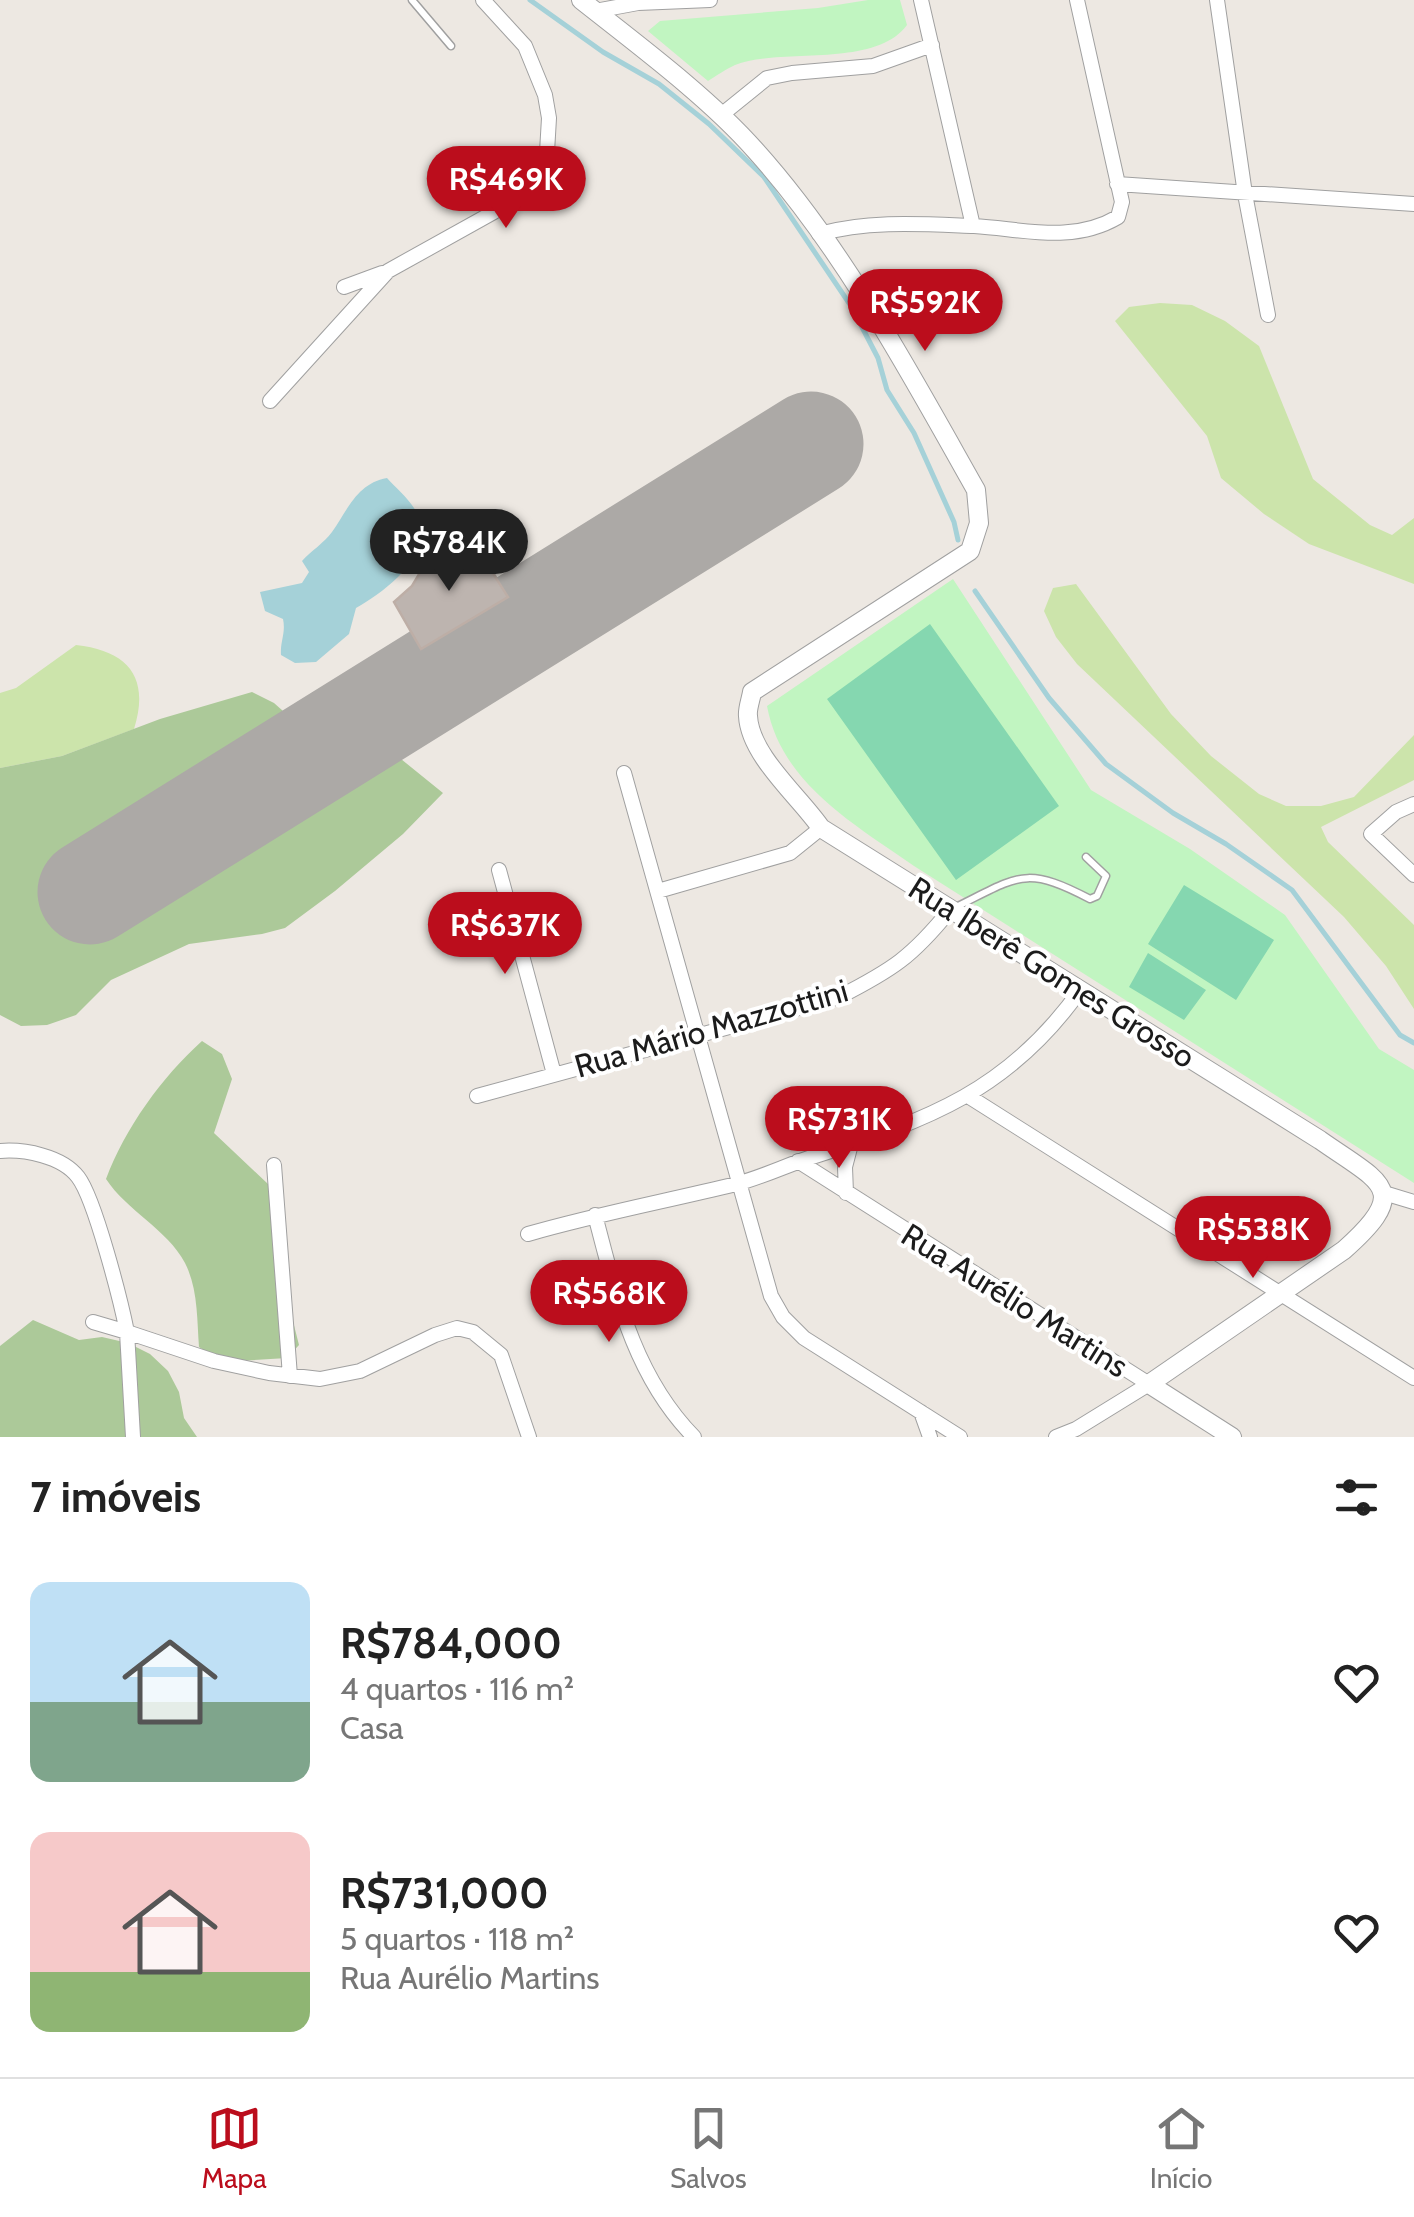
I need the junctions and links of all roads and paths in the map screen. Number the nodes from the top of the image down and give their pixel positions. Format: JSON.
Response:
{"nodes":[{"id":1,"x":412,"y":0,"type":"edge"},
{"id":2,"x":483,"y":0,"type":"edge"},
{"id":3,"x":710,"y":0,"type":"edge"},
{"id":4,"x":920,"y":0,"type":"edge"},
{"id":5,"x":1076,"y":0,"type":"edge"},
{"id":6,"x":1217,"y":0,"type":"edge"},
{"id":7,"x":588,"y":6,"type":"edge"},
{"id":8,"x":932,"y":45,"type":"junction"},
{"id":9,"x":452,"y":46,"type":"dead end"},
{"id":10,"x":720,"y":116,"type":"junction"},
{"id":11,"x":1117,"y":184,"type":"junction"},
{"id":12,"x":1246,"y":194,"type":"junction"},
{"id":13,"x":1414,"y":204,"type":"edge"},
{"id":14,"x":973,"y":226,"type":"junction"},
{"id":15,"x":819,"y":234,"type":"junction"},
{"id":16,"x":388,"y":271,"type":"junction"},
{"id":17,"x":344,"y":287,"type":"dead end"},
{"id":18,"x":1268,"y":315,"type":"dead end"},
{"id":19,"x":270,"y":402,"type":"dead end"},
{"id":20,"x":624,"y":773,"type":"dead end"},
{"id":21,"x":1414,"y":804,"type":"edge"},
{"id":22,"x":821,"y":828,"type":"junction"},
{"id":23,"x":1086,"y":858,"type":"dead end"},
{"id":24,"x":499,"y":870,"type":"dead end"},
{"id":25,"x":1414,"y":875,"type":"edge"},
{"id":26,"x":658,"y":891,"type":"junction"},
{"id":27,"x":950,"y":910,"type":"junction"},
{"id":28,"x":1081,"y":989,"type":"junction"},
{"id":29,"x":698,"y":1036,"type":"junction"},
{"id":30,"x":554,"y":1074,"type":"junction"},
{"id":31,"x":477,"y":1096,"type":"dead end"},
{"id":32,"x":968,"y":1096,"type":"junction"},
{"id":33,"x":851,"y":1144,"type":"junction"},
{"id":34,"x":0,"y":1152,"type":"edge"},
{"id":35,"x":798,"y":1161,"type":"junction"},
{"id":36,"x":274,"y":1165,"type":"dead end"},
{"id":37,"x":740,"y":1183,"type":"junction"},
{"id":38,"x":846,"y":1193,"type":"junction"},
{"id":39,"x":1384,"y":1193,"type":"junction"},
{"id":40,"x":1414,"y":1202,"type":"edge"},
{"id":41,"x":595,"y":1214,"type":"junction"},
{"id":42,"x":528,"y":1234,"type":"dead end"},
{"id":43,"x":1280,"y":1292,"type":"junction"},
{"id":44,"x":93,"y":1322,"type":"dead end"},
{"id":45,"x":127,"y":1332,"type":"junction"},
{"id":46,"x":290,"y":1376,"type":"junction"},
{"id":47,"x":1414,"y":1378,"type":"edge"},
{"id":48,"x":1149,"y":1384,"type":"junction"},
{"id":49,"x":920,"y":1412,"type":"junction"},
{"id":50,"x":133,"y":1437,"type":"edge"},
{"id":51,"x":529,"y":1437,"type":"edge"},
{"id":52,"x":694,"y":1437,"type":"edge"},
{"id":53,"x":930,"y":1437,"type":"edge"},
{"id":54,"x":960,"y":1437,"type":"edge"},
{"id":55,"x":1056,"y":1437,"type":"edge"},
{"id":56,"x":1232,"y":1437,"type":"edge"}],
"edges":[{"from":1,"to":9,"type":"lane"},
{"from":2,"to":16,"type":"street"},
{"from":3,"to":7,"type":"street"},
{"from":4,"to":8,"type":"street"},
{"from":5,"to":11,"type":"street"},
{"from":6,"to":12,"type":"street"},
{"from":7,"to":10,"type":"street"},
{"from":8,"to":10,"type":"street"},
{"from":8,"to":14,"type":"street"},
{"from":10,"to":15,"type":"street"},
{"from":11,"to":12,"type":"street"},
{"from":11,"to":14,"type":"street"},
{"from":12,"to":13,"type":"street"},
{"from":12,"to":18,"type":"street"},
{"from":14,"to":15,"type":"street"},
{"from":15,"to":22,"type":"street","name":"Rua Iberê Gomes Grosso"},
{"from":16,"to":17,"type":"street"},
{"from":16,"to":19,"type":"street"},
{"from":20,"to":26,"type":"street"},
{"from":21,"to":25,"type":"street"},
{"from":22,"to":26,"type":"street"},
{"from":22,"to":27,"type":"street","name":"Rua Iberê Gomes Grosso"},
{"from":23,"to":27,"type":"lane","name":"Rua Mário Mazzottini"},
{"from":24,"to":30,"type":"street"},
{"from":26,"to":29,"type":"street"},
{"from":27,"to":28,"type":"street","name":"Rua Iberê Gomes Grosso"},
{"from":27,"to":29,"type":"street","name":"Rua Mário Mazzottini"},
{"from":28,"to":32,"type":"street"},
{"from":28,"to":39,"type":"street","name":"Rua Iberê Gomes Grosso"},
{"from":29,"to":30,"type":"street","name":"Rua Mário Mazzottini"},
{"from":29,"to":37,"type":"street"},
{"from":30,"to":31,"type":"street","name":"Rua Mário Mazzottini"},
{"from":32,"to":33,"type":"street"},
{"from":32,"to":43,"type":"street"},
{"from":33,"to":35,"type":"street"},
{"from":33,"to":38,"type":"street"},
{"from":34,"to":45,"type":"street"},
{"from":35,"to":37,"type":"street"},
{"from":35,"to":38,"type":"street","name":"Rua Aurélio Martins"},
{"from":36,"to":46,"type":"street"},
{"from":37,"to":41,"type":"street"},
{"from":37,"to":49,"type":"street"},
{"from":38,"to":48,"type":"street","name":"Rua Aurélio Martins"},
{"from":39,"to":40,"type":"street","name":"Rua Iberê Gomes Grosso"},
{"from":39,"to":43,"type":"street"},
{"from":41,"to":42,"type":"street"},
{"from":41,"to":52,"type":"street"},
{"from":43,"to":47,"type":"street"},
{"from":43,"to":48,"type":"street"},
{"from":44,"to":45,"type":"street"},
{"from":45,"to":46,"type":"street"},
{"from":45,"to":50,"type":"street"},
{"from":46,"to":51,"type":"street"},
{"from":48,"to":55,"type":"street"},
{"from":48,"to":56,"type":"street","name":"Rua Aurélio Martins"},
{"from":49,"to":53,"type":"street"},
{"from":49,"to":54,"type":"street"}]}
